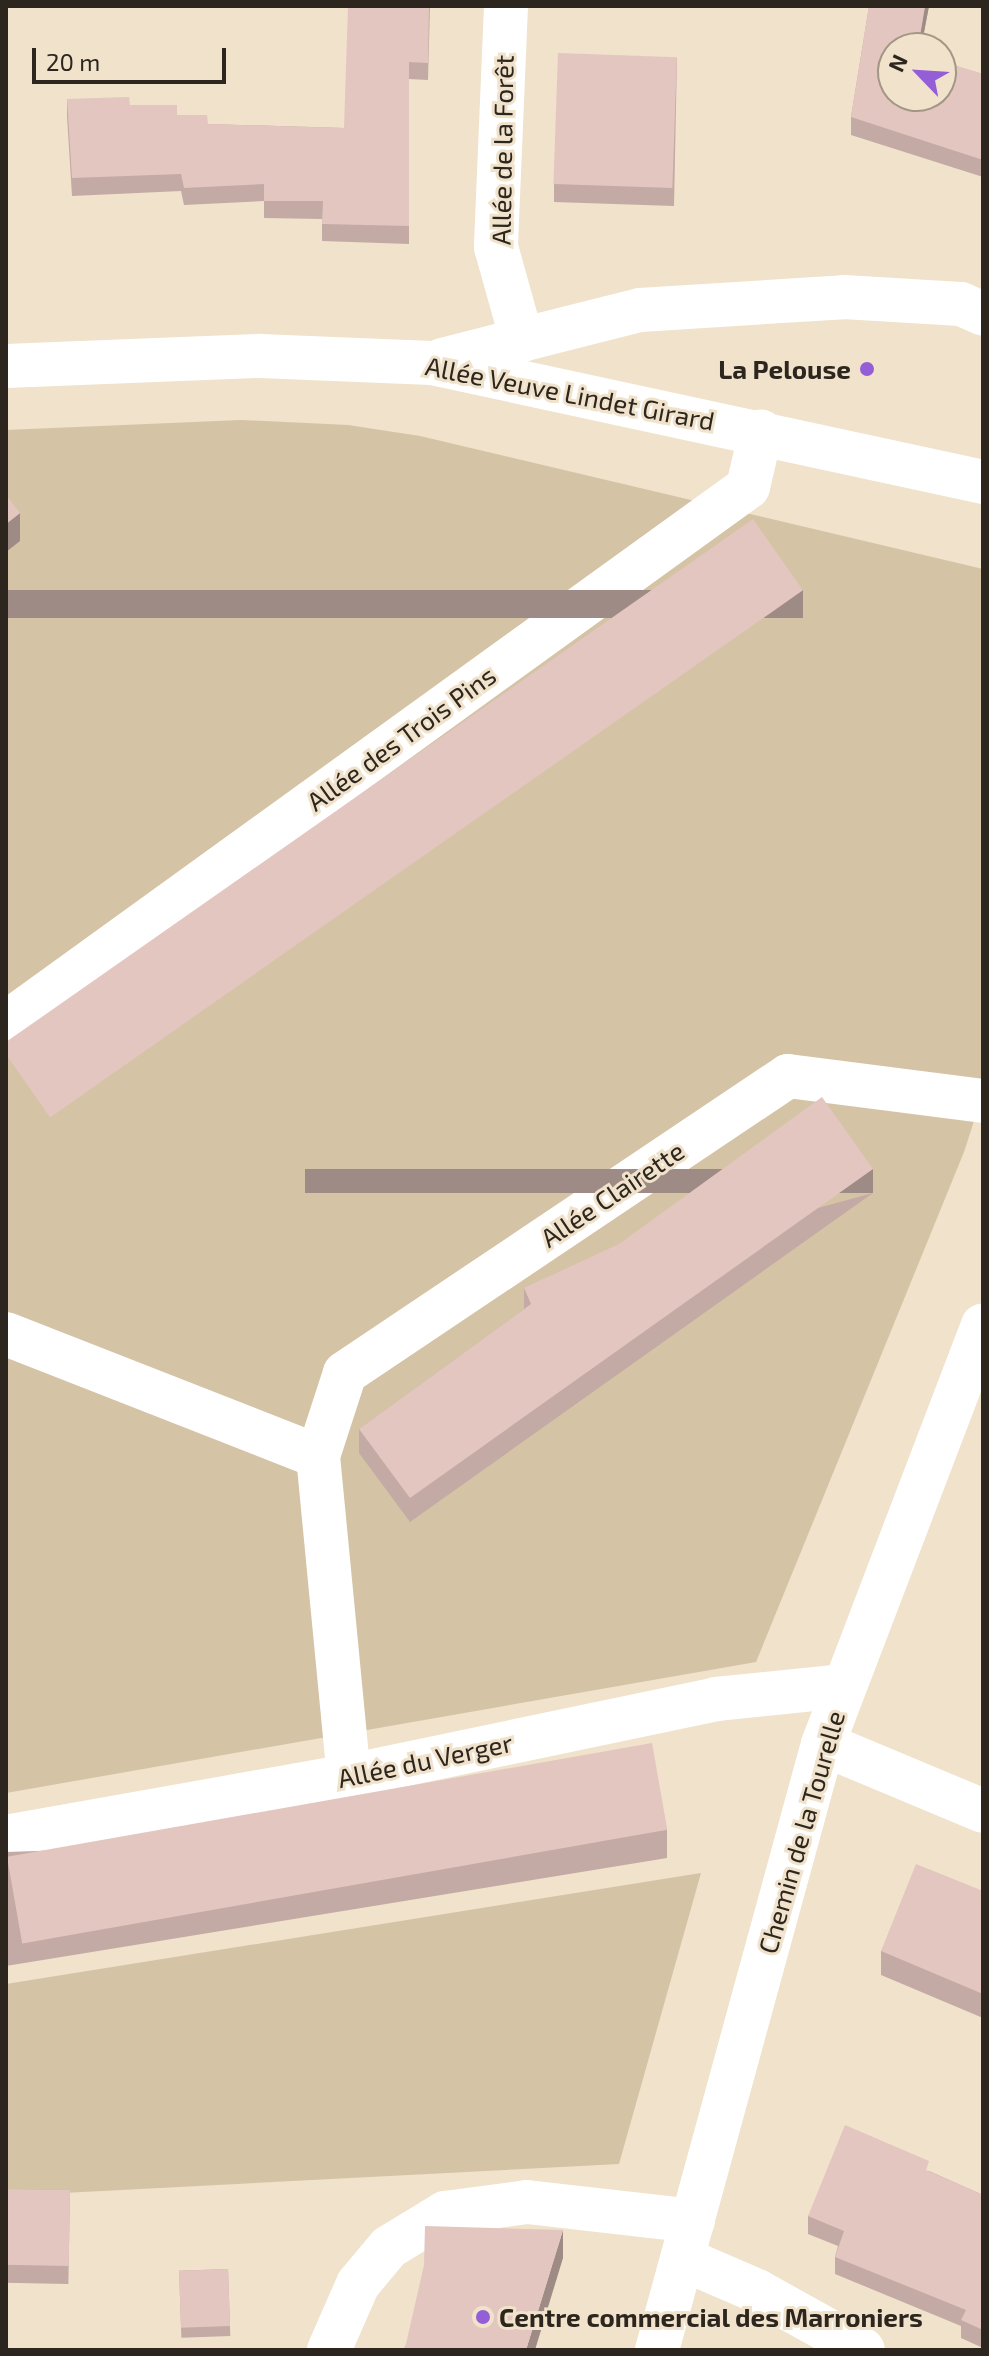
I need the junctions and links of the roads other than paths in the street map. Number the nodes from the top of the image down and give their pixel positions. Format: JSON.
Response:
{"nodes":[{"id":1,"x":506,"y":6,"type":"edge"},
{"id":2,"x":983,"y":314,"type":"edge"},
{"id":3,"x":522,"y":340,"type":"junction"},
{"id":4,"x":432,"y":363,"type":"junction"},
{"id":5,"x":6,"y":366,"type":"edge"},
{"id":6,"x":761,"y":431,"type":"junction"},
{"id":7,"x":983,"y":482,"type":"edge"},
{"id":8,"x":6,"y":1023,"type":"edge"},
{"id":9,"x":983,"y":1101,"type":"edge"},
{"id":10,"x":983,"y":1326,"type":"edge"},
{"id":11,"x":6,"y":1334,"type":"edge"},
{"id":12,"x":318,"y":1456,"type":"junction"},
{"id":13,"x":844,"y":1686,"type":"junction"},
{"id":14,"x":823,"y":1744,"type":"junction"},
{"id":15,"x":349,"y":1776,"type":"junction"},
{"id":16,"x":983,"y":1811,"type":"edge"},
{"id":17,"x":6,"y":1837,"type":"edge"},
{"id":18,"x":688,"y":2240,"type":"junction"},
{"id":19,"x":329,"y":2350,"type":"edge"},
{"id":20,"x":657,"y":2350,"type":"edge"},
{"id":21,"x":863,"y":2350,"type":"edge"}],
"edges":[{"from":1,"to":3,"type":"street","name":"Allée de la Forêt"},
{"from":2,"to":3,"type":"street"},
{"from":3,"to":4,"type":"street"},
{"from":4,"to":5,"type":"street","name":"Allée Veuve Lindet Girard"},
{"from":4,"to":6,"type":"street","name":"Allée Veuve Lindet Girard"},
{"from":6,"to":7,"type":"street","name":"Allée Veuve Lindet Girard"},
{"from":6,"to":8,"type":"street","name":"Allée des Trois Pins"},
{"from":9,"to":12,"type":"street","name":"Allée Clairette"},
{"from":10,"to":13,"type":"street","name":"Chemin de la Tourelle"},
{"from":11,"to":12,"type":"street"},
{"from":12,"to":15,"type":"street"},
{"from":13,"to":14,"type":"street","name":"Chemin de la Tourelle"},
{"from":13,"to":15,"type":"street","name":"Allée du Verger"},
{"from":14,"to":16,"type":"street"},
{"from":14,"to":18,"type":"street","name":"Chemin de la Tourelle"},
{"from":15,"to":17,"type":"street","name":"Allée du Verger"},
{"from":18,"to":19,"type":"street"},
{"from":18,"to":20,"type":"street","name":"Chemin de la Tourelle"},
{"from":18,"to":21,"type":"street"}]}
